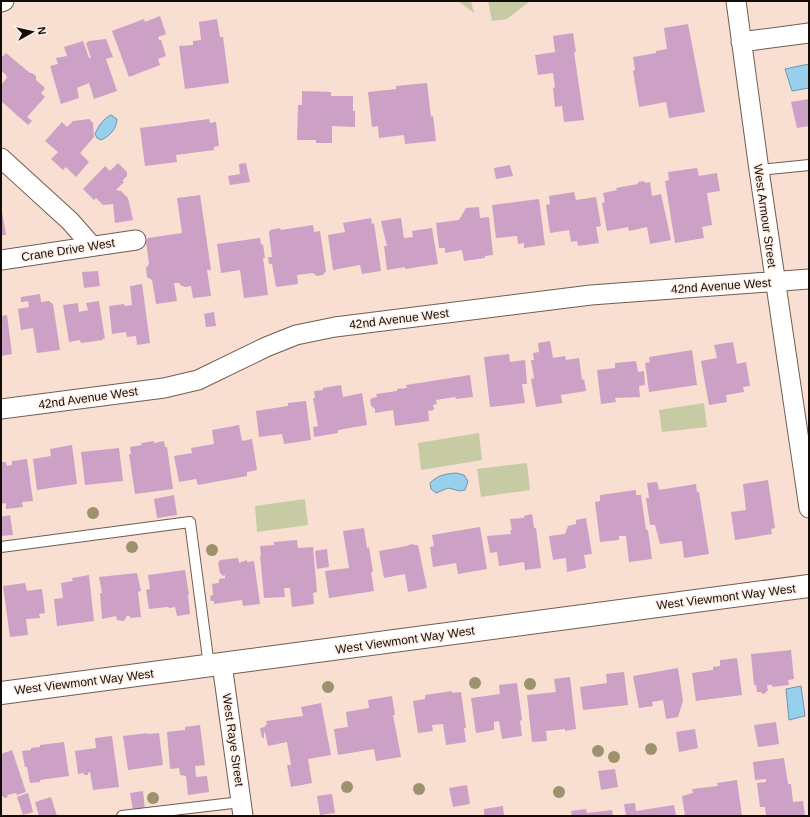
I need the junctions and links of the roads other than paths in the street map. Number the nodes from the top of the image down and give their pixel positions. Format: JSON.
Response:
{"nodes":[{"id":1,"x":4,"y":1,"type":"edge"},
{"id":2,"x":736,"y":1,"type":"edge"},
{"id":3,"x":1,"y":2,"type":"edge"},
{"id":4,"x":809,"y":33,"type":"edge"},
{"id":5,"x":741,"y":42,"type":"junction"},
{"id":6,"x":1,"y":158,"type":"edge"},
{"id":7,"x":809,"y":165,"type":"edge"},
{"id":8,"x":759,"y":170,"type":"junction"},
{"id":9,"x":136,"y":240,"type":"dead end"},
{"id":10,"x":92,"y":246,"type":"junction"},
{"id":11,"x":1,"y":260,"type":"edge"},
{"id":12,"x":809,"y":279,"type":"edge"},
{"id":13,"x":775,"y":282,"type":"junction"},
{"id":14,"x":1,"y":410,"type":"edge"},
{"id":15,"x":809,"y":508,"type":"edge"},
{"id":16,"x":1,"y":547,"type":"edge"},
{"id":17,"x":809,"y":586,"type":"edge"},
{"id":18,"x":215,"y":665,"type":"junction"},
{"id":19,"x":1,"y":693,"type":"edge"},
{"id":20,"x":242,"y":809,"type":"edge"},
{"id":21,"x":122,"y":816,"type":"edge"}],
"edges":[{"from":1,"to":3,"type":"street"},
{"from":2,"to":5,"type":"street","name":"West Armour Street"},
{"from":4,"to":5,"type":"street"},
{"from":5,"to":8,"type":"street","name":"West Armour Street"},
{"from":6,"to":10,"type":"street"},
{"from":7,"to":8,"type":"lane"},
{"from":8,"to":13,"type":"street","name":"West Armour Street"},
{"from":9,"to":10,"type":"street","name":"Crane Drive West"},
{"from":10,"to":11,"type":"street","name":"Crane Drive West"},
{"from":12,"to":13,"type":"street","name":"42nd Avenue West"},
{"from":13,"to":14,"type":"street","name":"42nd Avenue West"},
{"from":13,"to":15,"type":"street","name":"West Armour Street"},
{"from":16,"to":18,"type":"lane"},
{"from":17,"to":18,"type":"street","name":"West Viewmont Way West"},
{"from":18,"to":19,"type":"street","name":"West Viewmont Way West"},
{"from":18,"to":20,"type":"street","name":"West Raye Street"},
{"from":20,"to":21,"type":"lane"}]}
